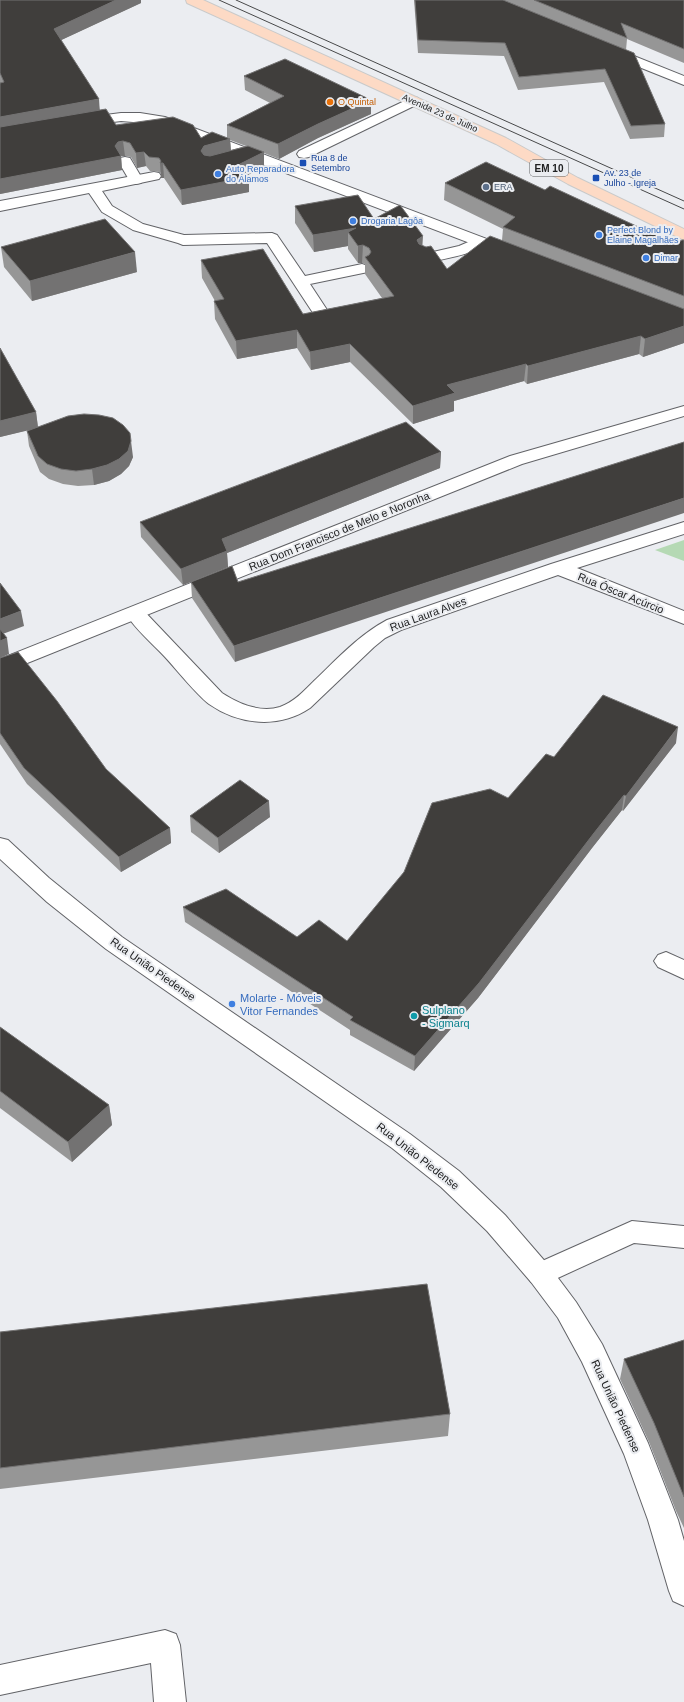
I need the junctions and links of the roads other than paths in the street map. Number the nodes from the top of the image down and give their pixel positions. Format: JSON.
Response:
{"nodes":[{"id":1,"x":192,"y":0,"type":"edge"},
{"id":2,"x":594,"y":44,"type":"edge"},
{"id":3,"x":684,"y":80,"type":"edge"},
{"id":4,"x":413,"y":101,"type":"junction"},
{"id":5,"x":66,"y":125,"type":"edge"},
{"id":6,"x":249,"y":154,"type":"junction"},
{"id":7,"x":304,"y":154,"type":"dead end"},
{"id":8,"x":230,"y":160,"type":"edge"},
{"id":9,"x":124,"y":161,"type":"edge"},
{"id":10,"x":154,"y":176,"type":"edge"},
{"id":11,"x":136,"y":180,"type":"junction"},
{"id":12,"x":93,"y":188,"type":"junction"},
{"id":13,"x":0,"y":206,"type":"edge"},
{"id":14,"x":684,"y":235,"type":"edge"},
{"id":15,"x":480,"y":242,"type":"junction"},
{"id":16,"x":426,"y":258,"type":"edge"},
{"id":17,"x":524,"y":259,"type":"edge"},
{"id":18,"x":362,"y":270,"type":"dead end"},
{"id":19,"x":301,"y":281,"type":"junction"},
{"id":20,"x":325,"y":319,"type":"edge"},
{"id":21,"x":684,"y":411,"type":"edge"},
{"id":22,"x":684,"y":528,"type":"edge"},
{"id":23,"x":558,"y":568,"type":"junction"},
{"id":24,"x":136,"y":614,"type":"junction"},
{"id":25,"x":684,"y":618,"type":"edge"},
{"id":26,"x":0,"y":667,"type":"edge"},
{"id":27,"x":0,"y":846,"type":"edge"},
{"id":28,"x":684,"y":1237,"type":"edge"},
{"id":29,"x":540,"y":1274,"type":"junction"},
{"id":30,"x":684,"y":1591,"type":"edge"},
{"id":31,"x":0,"y":1680,"type":"edge"},
{"id":32,"x":170,"y":1702,"type":"edge"}],
"edges":[{"from":1,"to":4,"type":"main road","name":"Avenida 23 de Julho","number":"EM 10"},
{"from":2,"to":3,"type":"street"},
{"from":4,"to":7,"type":"street"},
{"from":4,"to":14,"type":"main road","name":"Avenida 23 de Julho","number":"EM 10"},
{"from":5,"to":6,"type":"street"},
{"from":6,"to":8,"type":"street"},
{"from":6,"to":15,"type":"street"},
{"from":9,"to":11,"type":"street"},
{"from":10,"to":11,"type":"street"},
{"from":11,"to":12,"type":"street"},
{"from":12,"to":13,"type":"street"},
{"from":12,"to":19,"type":"street"},
{"from":15,"to":16,"type":"street"},
{"from":15,"to":17,"type":"street"},
{"from":18,"to":19,"type":"street"},
{"from":19,"to":20,"type":"street"},
{"from":21,"to":24,"type":"street","name":"Rua Dom Francisco de Melo e Noronha"},
{"from":22,"to":23,"type":"street","name":"Rua Laura Alves"},
{"from":23,"to":24,"type":"street","name":"Rua Laura Alves"},
{"from":23,"to":25,"type":"street","name":"Rua Óscar Acúrcio"},
{"from":24,"to":26,"type":"street","name":"Rua Dom Francisco de Melo e Noronha"},
{"from":27,"to":29,"type":"street","name":"Rua União Piedense"},
{"from":28,"to":29,"type":"street"},
{"from":29,"to":30,"type":"street","name":"Rua União Piedense"},
{"from":31,"to":32,"type":"street"}]}
